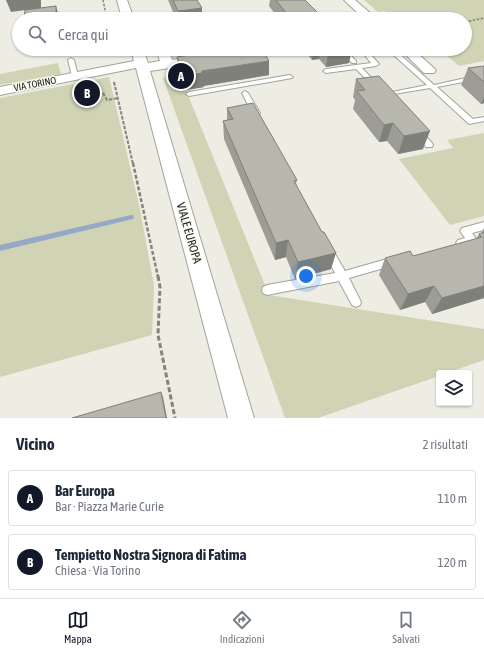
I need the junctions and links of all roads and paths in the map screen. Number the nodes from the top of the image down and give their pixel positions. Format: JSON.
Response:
{"nodes":[{"id":1,"x":103,"y":0,"type":"edge"},
{"id":2,"x":122,"y":0,"type":"edge"},
{"id":3,"x":349,"y":0,"type":"edge"},
{"id":4,"x":106,"y":12,"type":"edge"},
{"id":5,"x":126,"y":12,"type":"edge"},
{"id":6,"x":363,"y":12,"type":"edge"},
{"id":7,"x":484,"y":18,"type":"edge"},
{"id":8,"x":472,"y":21,"type":"edge"},
{"id":9,"x":165,"y":56,"type":"edge"},
{"id":10,"x":349,"y":56,"type":"edge"},
{"id":11,"x":369,"y":56,"type":"edge"},
{"id":12,"x":398,"y":56,"type":"edge"},
{"id":13,"x":414,"y":56,"type":"edge"},
{"id":14,"x":214,"y":58,"type":"edge"},
{"id":15,"x":71,"y":60,"type":"dead end"},
{"id":16,"x":141,"y":60,"type":"edge"},
{"id":17,"x":356,"y":64,"type":"junction"},
{"id":18,"x":168,"y":65,"type":"junction"},
{"id":19,"x":109,"y":69,"type":"junction"},
{"id":20,"x":429,"y":70,"type":"dead end"},
{"id":21,"x":326,"y":72,"type":"dead end"},
{"id":22,"x":75,"y":76,"type":"junction"},
{"id":23,"x":484,"y":76,"type":"edge"},
{"id":24,"x":290,"y":77,"type":"dead end"},
{"id":25,"x":436,"y":85,"type":"dead end"},
{"id":26,"x":428,"y":87,"type":"dead end"},
{"id":27,"x":0,"y":91,"type":"edge"},
{"id":28,"x":245,"y":93,"type":"dead end"},
{"id":29,"x":102,"y":94,"type":"dead end"},
{"id":30,"x":190,"y":94,"type":"dead end"},
{"id":31,"x":118,"y":98,"type":"junction"},
{"id":32,"x":484,"y":119,"type":"edge"},
{"id":33,"x":260,"y":121,"type":"edge"},
{"id":34,"x":414,"y":128,"type":"edge"},
{"id":35,"x":429,"y":145,"type":"dead end"},
{"id":36,"x":484,"y":226,"type":"edge"},
{"id":37,"x":324,"y":241,"type":"edge"},
{"id":38,"x":450,"y":246,"type":"edge"},
{"id":39,"x":404,"y":259,"type":"edge"},
{"id":40,"x":342,"y":276,"type":"junction"},
{"id":41,"x":267,"y":290,"type":"dead end"},
{"id":42,"x":356,"y":302,"type":"dead end"},
{"id":43,"x":175,"y":418,"type":"edge"},
{"id":44,"x":241,"y":418,"type":"edge"}],
"edges":[{"from":1,"to":4,"type":"path"},
{"from":2,"to":5,"type":"street"},
{"from":3,"to":6,"type":"street"},
{"from":7,"to":8,"type":"path"},
{"from":9,"to":18,"type":"street"},
{"from":10,"to":17,"type":"lane"},
{"from":11,"to":17,"type":"lane"},
{"from":12,"to":32,"type":"lane"},
{"from":13,"to":20,"type":"street"},
{"from":14,"to":18,"type":"street","name":"VIA TORINO"},
{"from":15,"to":22,"type":"lane"},
{"from":16,"to":18,"type":"street","name":"VIA TORINO"},
{"from":16,"to":19,"type":"street","name":"VIA TORINO"},
{"from":16,"to":44,"type":"street","name":"VIALE EUROPA"},
{"from":17,"to":21,"type":"lane"},
{"from":17,"to":26,"type":"lane"},
{"from":19,"to":22,"type":"street","name":"VIA TORINO"},
{"from":19,"to":31,"type":"path"},
{"from":22,"to":27,"type":"street","name":"VIA TORINO"},
{"from":23,"to":25,"type":"lane"},
{"from":24,"to":30,"type":"lane"},
{"from":28,"to":33,"type":"lane"},
{"from":29,"to":31,"type":"path"},
{"from":31,"to":43,"type":"path"},
{"from":34,"to":35,"type":"lane"},
{"from":36,"to":38,"type":"lane"},
{"from":37,"to":40,"type":"lane"},
{"from":39,"to":40,"type":"lane"},
{"from":40,"to":41,"type":"lane"},
{"from":40,"to":42,"type":"lane"}]}
